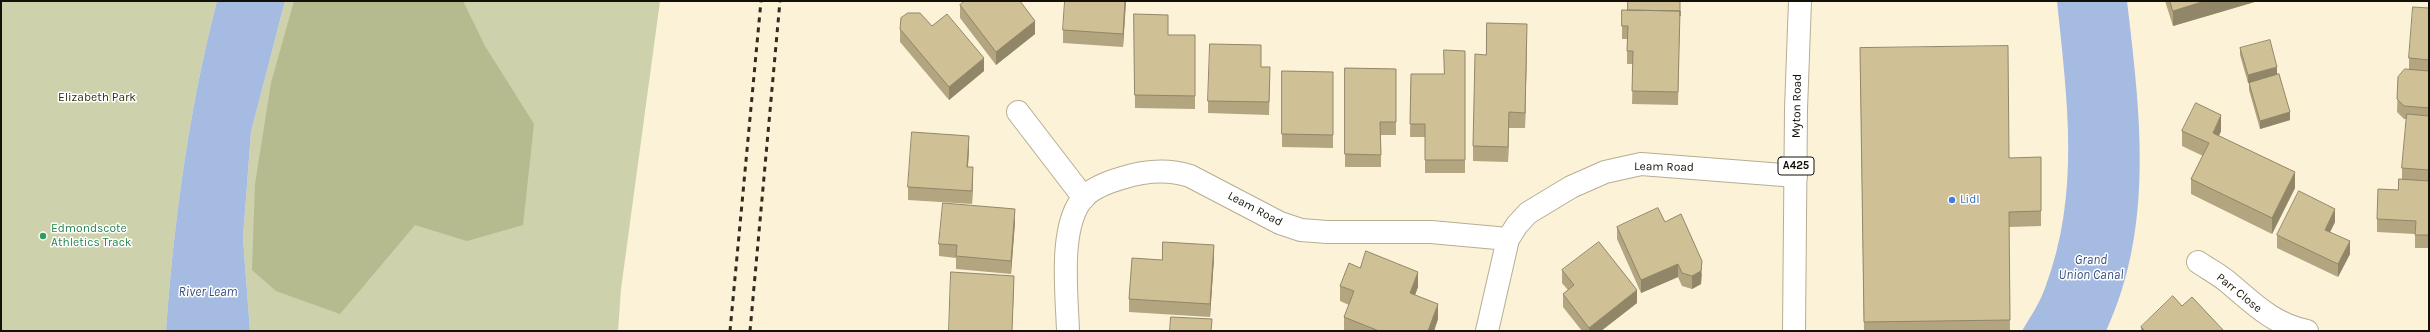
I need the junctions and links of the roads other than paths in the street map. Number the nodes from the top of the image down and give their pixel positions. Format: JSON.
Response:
{"nodes":[{"id":1,"x":1800,"y":1,"type":"edge"},
{"id":2,"x":1018,"y":112,"type":"dead end"},
{"id":3,"x":1796,"y":176,"type":"junction"},
{"id":4,"x":1084,"y":198,"type":"junction"},
{"id":5,"x":1508,"y":239,"type":"junction"},
{"id":6,"x":2198,"y":262,"type":"dead end"},
{"id":7,"x":2278,"y":327,"type":"edge"},
{"id":8,"x":1068,"y":331,"type":"edge"},
{"id":9,"x":1487,"y":331,"type":"edge"},
{"id":10,"x":1794,"y":331,"type":"edge"},
{"id":11,"x":2307,"y":331,"type":"edge"}],
"edges":[{"from":1,"to":3,"type":"street","name":"Myton Road","number":"A425"},
{"from":2,"to":4,"type":"street"},
{"from":3,"to":5,"type":"street","name":"Leam Road"},
{"from":3,"to":10,"type":"street","name":"Myton Road","number":"A425"},
{"from":4,"to":5,"type":"street","name":"Leam Road"},
{"from":4,"to":8,"type":"street","name":"Leam Road"},
{"from":5,"to":9,"type":"street","name":"Leam Road"},
{"from":6,"to":7,"type":"street","name":"Parr Close"},
{"from":7,"to":11,"type":"street","name":"Parr Close"}]}
